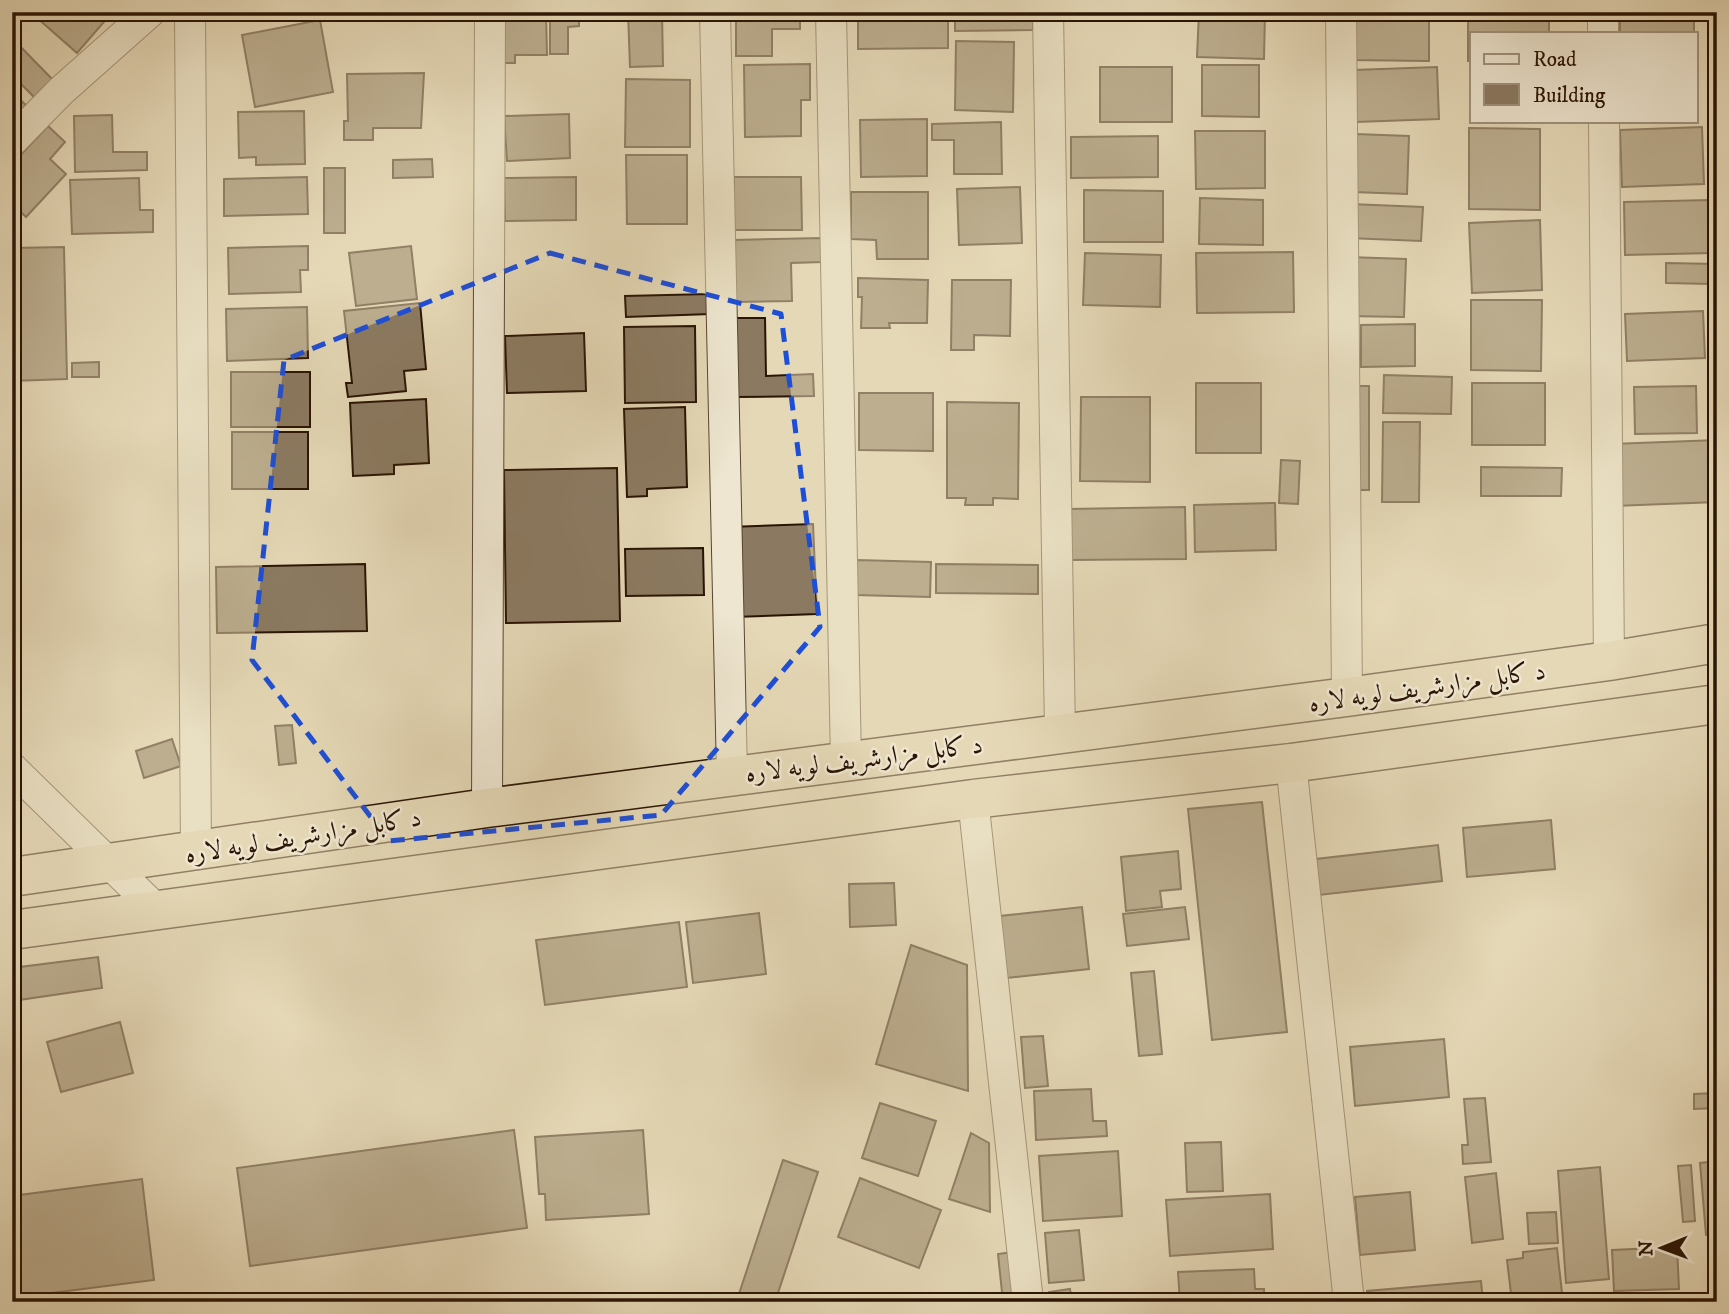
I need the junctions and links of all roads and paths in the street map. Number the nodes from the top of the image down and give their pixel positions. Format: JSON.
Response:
{"nodes":[{"id":1,"x":150,"y":12,"type":"edge"},
{"id":2,"x":190,"y":12,"type":"edge"},
{"id":3,"x":490,"y":12,"type":"edge"},
{"id":4,"x":715,"y":12,"type":"edge"},
{"id":5,"x":831,"y":12,"type":"edge"},
{"id":6,"x":1048,"y":12,"type":"edge"},
{"id":7,"x":1341,"y":12,"type":"edge"},
{"id":8,"x":1603,"y":12,"type":"edge"},
{"id":9,"x":1603,"y":32,"type":"edge"},
{"id":10,"x":1604,"y":122,"type":"edge"},
{"id":11,"x":12,"y":141,"type":"edge"},
{"id":12,"x":1717,"y":643,"type":"edge"},
{"id":13,"x":1609,"y":661,"type":"junction"},
{"id":14,"x":1347,"y":697,"type":"junction"},
{"id":15,"x":1717,"y":704,"type":"edge"},
{"id":16,"x":1060,"y":732,"type":"junction"},
{"id":17,"x":846,"y":761,"type":"junction"},
{"id":18,"x":1291,"y":763,"type":"junction"},
{"id":19,"x":12,"y":768,"type":"edge"},
{"id":20,"x":732,"y":775,"type":"junction"},
{"id":21,"x":973,"y":799,"type":"junction"},
{"id":22,"x":487,"y":808,"type":"junction"},
{"id":23,"x":196,"y":852,"type":"junction"},
{"id":24,"x":110,"y":862,"type":"junction"},
{"id":25,"x":16,"y":873,"type":"edge"},
{"id":26,"x":157,"y":910,"type":"junction"},
{"id":27,"x":12,"y":930,"type":"edge"},
{"id":28,"x":1028,"y":1302,"type":"edge"},
{"id":29,"x":1349,"y":1302,"type":"edge"}],
"edges":[{"from":1,"to":11,"type":"street"},
{"from":2,"to":23,"type":"street"},
{"from":3,"to":22,"type":"street"},
{"from":4,"to":20,"type":"street"},
{"from":5,"to":17,"type":"street"},
{"from":6,"to":16,"type":"street"},
{"from":7,"to":14,"type":"street"},
{"from":8,"to":9,"type":"street"},
{"from":10,"to":13,"type":"street"},
{"from":12,"to":13,"type":"highway","name":"د کابل مزارشریف لویه لاره"},
{"from":13,"to":14,"type":"highway","name":"د کابل مزارشریف لویه لاره"},
{"from":14,"to":16,"type":"highway","name":"د کابل مزارشریف لویه لاره"},
{"from":15,"to":18,"type":"highway","name":"د کابل مزارشریف لویه لاره"},
{"from":16,"to":17,"type":"highway","name":"د کابل مزارشریف لویه لاره"},
{"from":17,"to":20,"type":"highway","name":"د کابل مزارشریف لویه لاره"},
{"from":18,"to":21,"type":"highway","name":"د کابل مزارشریف لویه لاره"},
{"from":18,"to":29,"type":"street"},
{"from":19,"to":24,"type":"street"},
{"from":20,"to":22,"type":"highway","name":"د کابل مزارشریف لویه لاره"},
{"from":21,"to":26,"type":"highway","name":"د کابل مزارشریف لویه لاره"},
{"from":21,"to":28,"type":"street"},
{"from":22,"to":23,"type":"highway","name":"د کابل مزارشریف لویه لاره"},
{"from":23,"to":24,"type":"highway","name":"د کابل مزارشریف لویه لاره"},
{"from":24,"to":25,"type":"highway","name":"د کابل مزارشریف لویه لاره"},
{"from":24,"to":26,"type":"street"},
{"from":26,"to":27,"type":"highway","name":"د کابل مزارشریف لویه لاره"}]}
